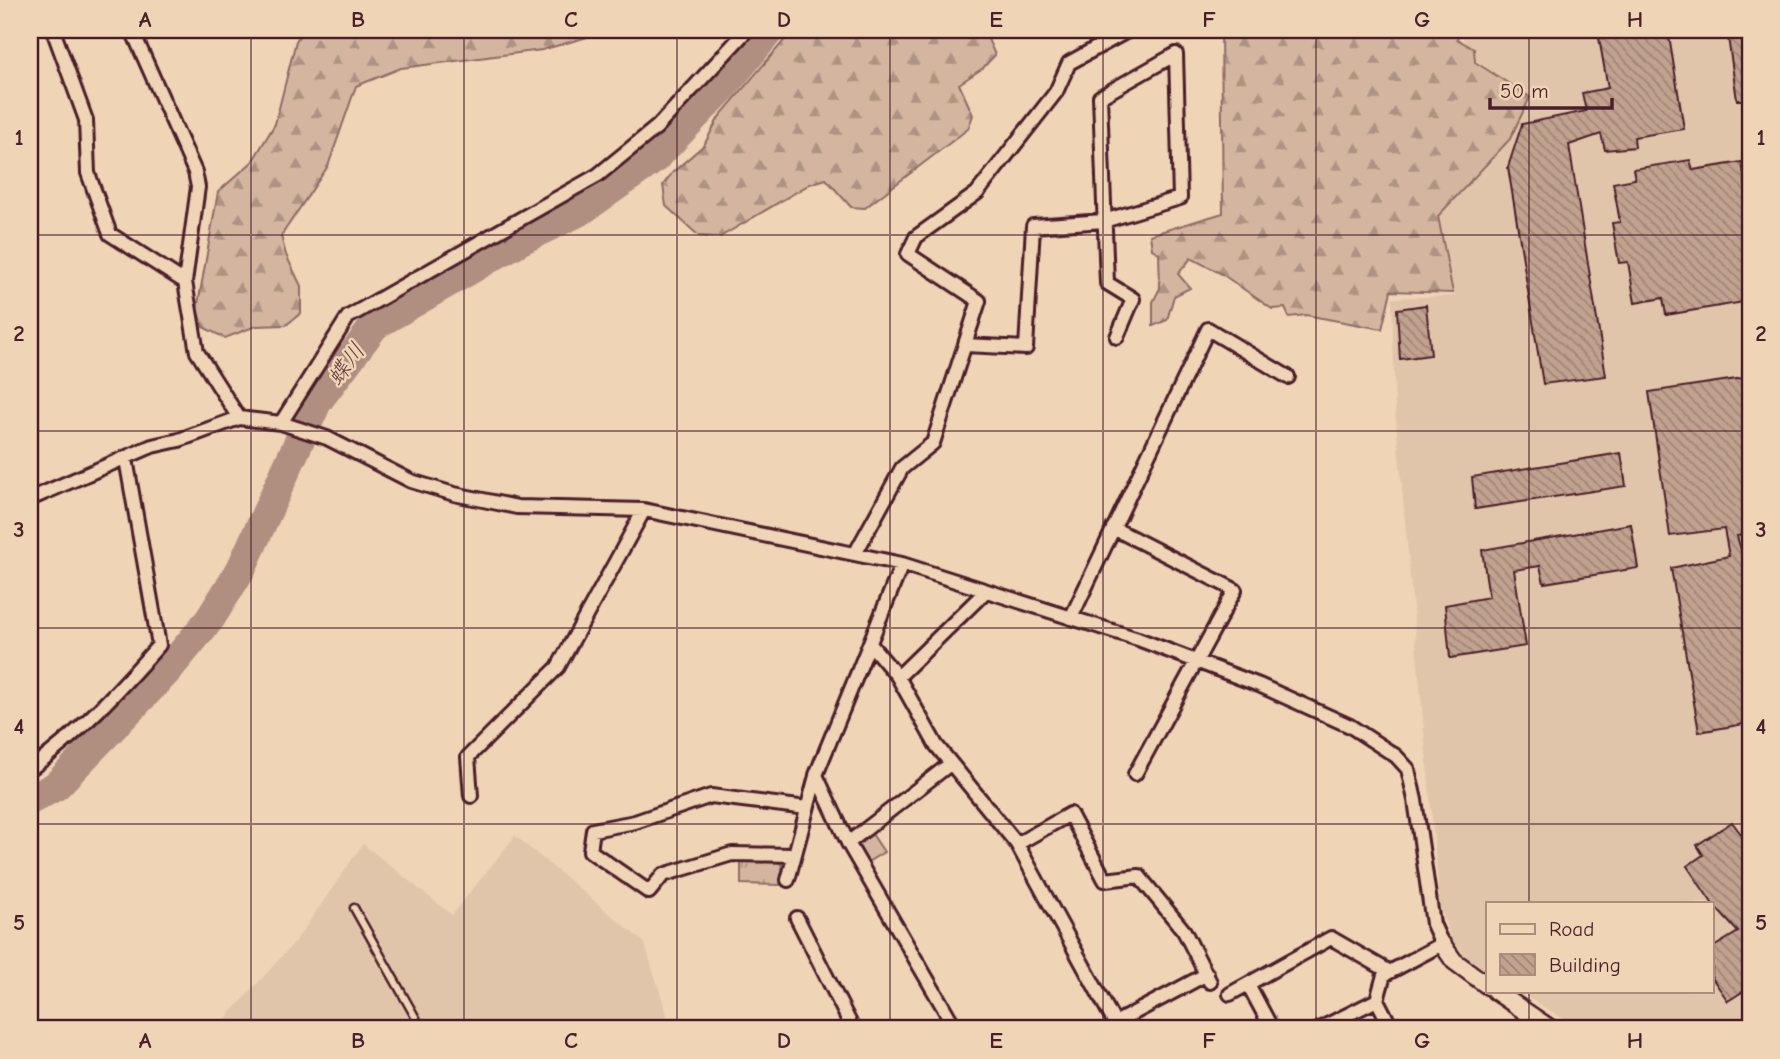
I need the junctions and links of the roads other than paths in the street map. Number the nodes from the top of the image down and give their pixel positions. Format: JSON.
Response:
{"nodes":[{"id":1,"x":53,"y":30,"type":"edge"},
{"id":2,"x":132,"y":30,"type":"edge"},
{"id":3,"x":747,"y":30,"type":"edge"},
{"id":4,"x":1129,"y":30,"type":"edge"},
{"id":5,"x":1104,"y":221,"type":"junction"},
{"id":6,"x":185,"y":282,"type":"junction"},
{"id":7,"x":1117,"y":337,"type":"dead end"},
{"id":8,"x":965,"y":345,"type":"junction"},
{"id":9,"x":1288,"y":377,"type":"dead end"},
{"id":10,"x":239,"y":418,"type":"junction"},
{"id":11,"x":281,"y":423,"type":"junction"},
{"id":12,"x":126,"y":459,"type":"junction"},
{"id":13,"x":30,"y":499,"type":"edge"},
{"id":14,"x":644,"y":510,"type":"junction"},
{"id":15,"x":1113,"y":528,"type":"junction"},
{"id":16,"x":855,"y":554,"type":"junction"},
{"id":17,"x":902,"y":564,"type":"junction"},
{"id":18,"x":986,"y":591,"type":"junction"},
{"id":19,"x":1071,"y":618,"type":"junction"},
{"id":20,"x":871,"y":645,"type":"junction"},
{"id":21,"x":1195,"y":661,"type":"junction"},
{"id":22,"x":898,"y":677,"type":"junction"},
{"id":23,"x":950,"y":764,"type":"junction"},
{"id":24,"x":30,"y":769,"type":"edge"},
{"id":25,"x":1135,"y":774,"type":"dead end"},
{"id":26,"x":816,"y":775,"type":"junction"},
{"id":27,"x":471,"y":796,"type":"dead end"},
{"id":28,"x":807,"y":808,"type":"junction"},
{"id":29,"x":848,"y":843,"type":"junction"},
{"id":30,"x":1017,"y":844,"type":"junction"},
{"id":31,"x":794,"y":855,"type":"junction"},
{"id":32,"x":788,"y":880,"type":"dead end"},
{"id":33,"x":354,"y":908,"type":"dead end"},
{"id":34,"x":797,"y":918,"type":"dead end"},
{"id":35,"x":1442,"y":944,"type":"junction"},
{"id":36,"x":1390,"y":972,"type":"junction"},
{"id":37,"x":1248,"y":984,"type":"junction"},
{"id":38,"x":1486,"y":985,"type":"edge"},
{"id":39,"x":1496,"y":992,"type":"edge"},
{"id":40,"x":1230,"y":994,"type":"dead end"},
{"id":41,"x":1377,"y":1000,"type":"junction"},
{"id":42,"x":1346,"y":1016,"type":"junction"},
{"id":43,"x":1117,"y":1026,"type":"edge"},
{"id":44,"x":422,"y":1029,"type":"edge"},
{"id":45,"x":853,"y":1029,"type":"edge"},
{"id":46,"x":956,"y":1029,"type":"edge"},
{"id":47,"x":1272,"y":1029,"type":"edge"},
{"id":48,"x":1319,"y":1029,"type":"edge"},
{"id":49,"x":1352,"y":1029,"type":"edge"},
{"id":50,"x":1392,"y":1029,"type":"edge"},
{"id":51,"x":1551,"y":1029,"type":"edge"}],
"edges":[{"from":1,"to":6,"type":"street"},
{"from":2,"to":6,"type":"street"},
{"from":3,"to":11,"type":"street"},
{"from":4,"to":8,"type":"street"},
{"from":5,"to":5,"type":"street"},
{"from":5,"to":7,"type":"street"},
{"from":5,"to":8,"type":"street"},
{"from":6,"to":10,"type":"street"},
{"from":8,"to":16,"type":"street"},
{"from":9,"to":15,"type":"street"},
{"from":10,"to":11,"type":"street"},
{"from":10,"to":12,"type":"street"},
{"from":11,"to":14,"type":"street"},
{"from":12,"to":13,"type":"street"},
{"from":12,"to":24,"type":"street"},
{"from":14,"to":16,"type":"street"},
{"from":14,"to":27,"type":"street"},
{"from":15,"to":19,"type":"street"},
{"from":15,"to":21,"type":"street"},
{"from":16,"to":17,"type":"street"},
{"from":17,"to":18,"type":"street"},
{"from":17,"to":20,"type":"street"},
{"from":18,"to":19,"type":"street"},
{"from":18,"to":22,"type":"street"},
{"from":19,"to":21,"type":"street"},
{"from":20,"to":22,"type":"street"},
{"from":20,"to":26,"type":"street"},
{"from":21,"to":25,"type":"street"},
{"from":21,"to":35,"type":"street"},
{"from":22,"to":23,"type":"street"},
{"from":23,"to":29,"type":"street"},
{"from":23,"to":30,"type":"street"},
{"from":26,"to":28,"type":"street"},
{"from":26,"to":29,"type":"street"},
{"from":28,"to":31,"type":"street"},
{"from":28,"to":31,"type":"street"},
{"from":29,"to":46,"type":"street"},
{"from":30,"to":43,"type":"street"},
{"from":30,"to":43,"type":"street"},
{"from":31,"to":32,"type":"street"},
{"from":33,"to":44,"type":"lane"},
{"from":34,"to":45,"type":"street"},
{"from":35,"to":36,"type":"street"},
{"from":35,"to":38,"type":"street"},
{"from":36,"to":37,"type":"street"},
{"from":36,"to":41,"type":"street"},
{"from":37,"to":40,"type":"street"},
{"from":37,"to":47,"type":"street"},
{"from":39,"to":51,"type":"street"},
{"from":41,"to":42,"type":"street"},
{"from":41,"to":50,"type":"street"},
{"from":42,"to":48,"type":"street"},
{"from":42,"to":49,"type":"street"}]}
